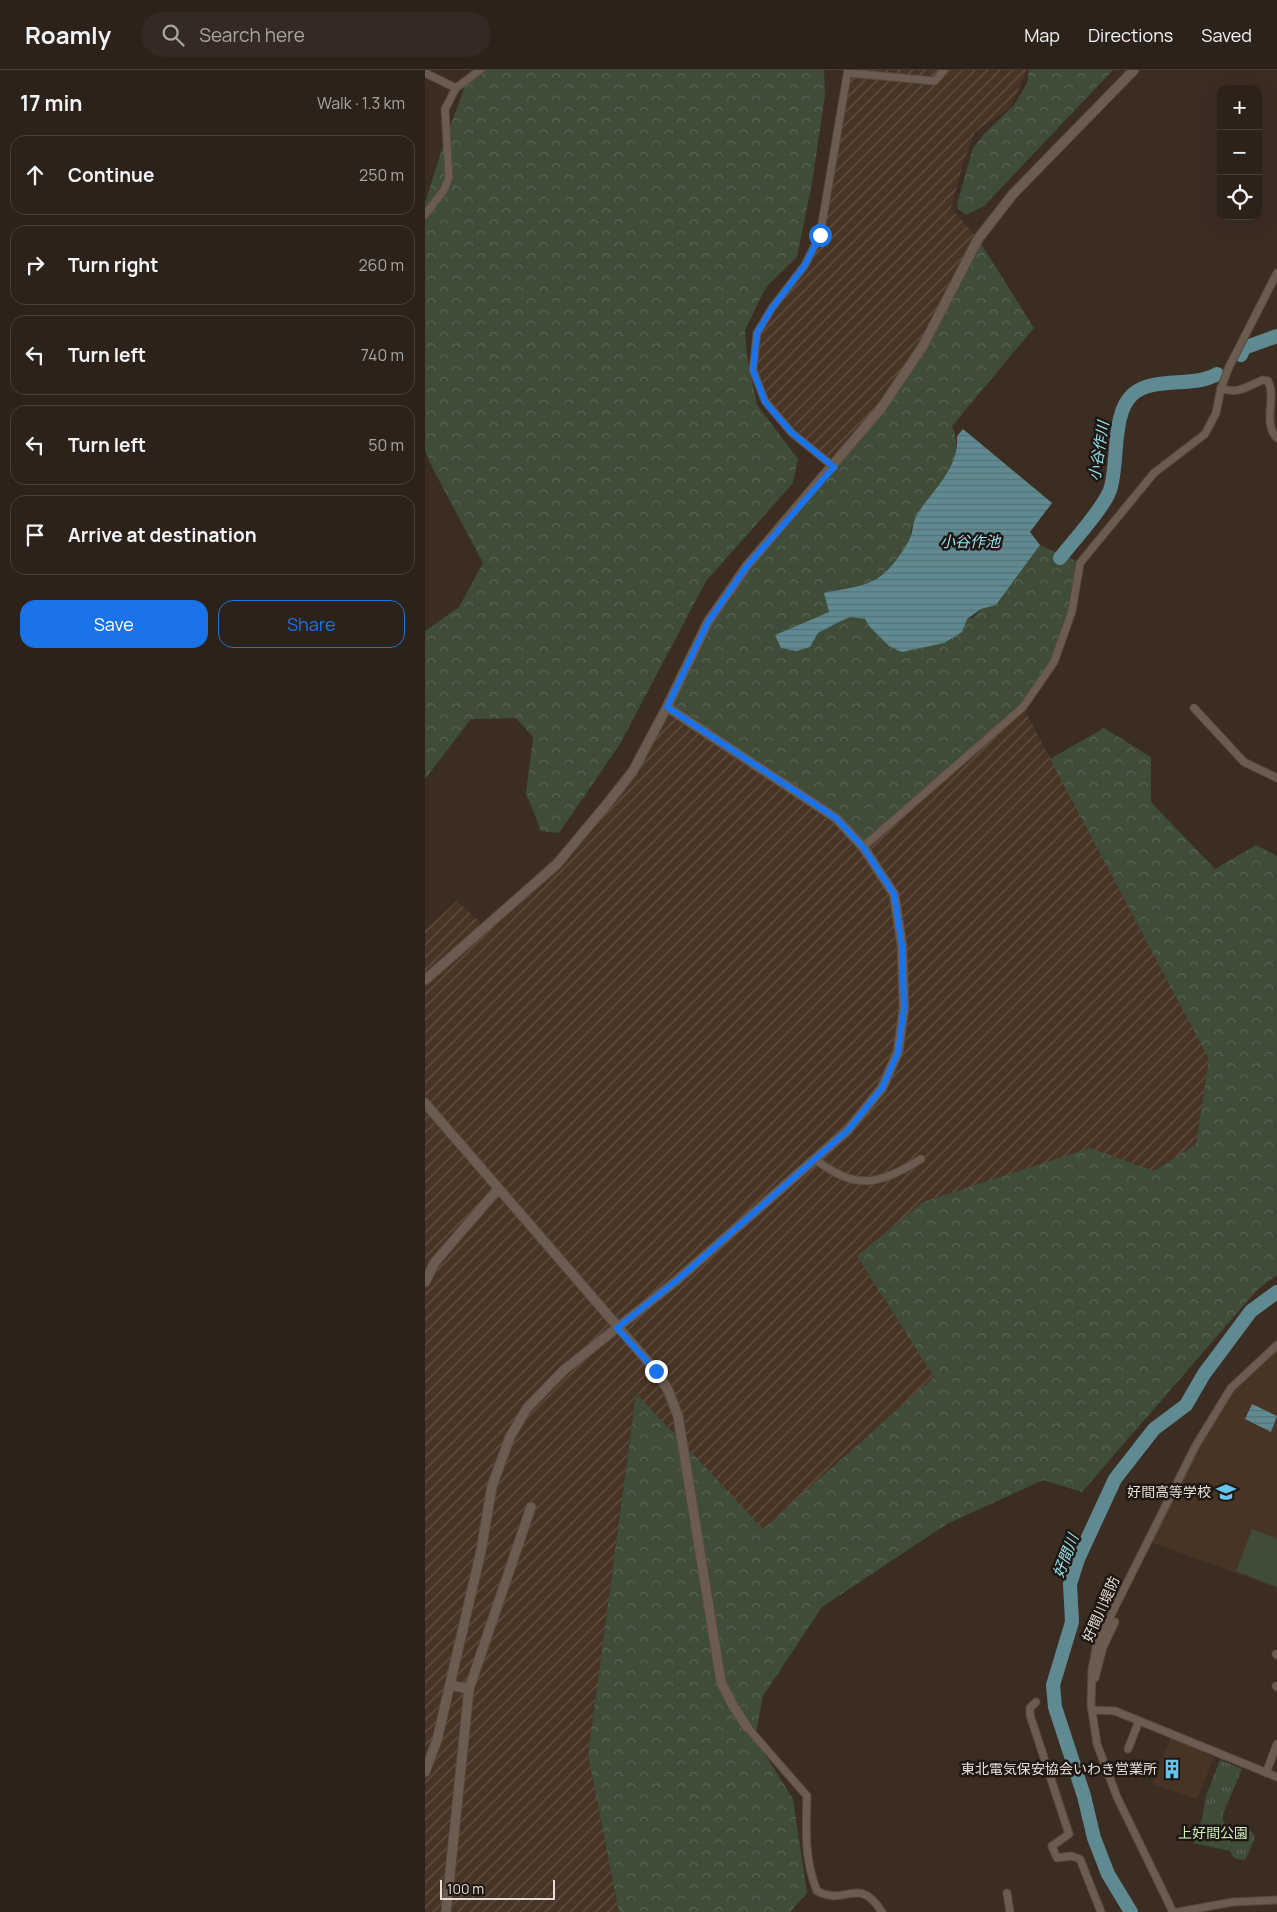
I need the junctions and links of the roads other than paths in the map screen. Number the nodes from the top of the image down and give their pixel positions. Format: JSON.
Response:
{"nodes":[{"id":1,"x":480,"y":70,"type":"edge"},
{"id":2,"x":944,"y":70,"type":"edge"},
{"id":3,"x":1134,"y":70,"type":"edge"},
{"id":4,"x":849,"y":72,"type":"edge"},
{"id":5,"x":425,"y":73,"type":"edge"},
{"id":6,"x":455,"y":88,"type":"junction"},
{"id":7,"x":425,"y":215,"type":"edge"},
{"id":8,"x":1277,"y":273,"type":"edge"},
{"id":9,"x":1221,"y":388,"type":"junction"},
{"id":10,"x":1277,"y":438,"type":"edge"},
{"id":11,"x":834,"y":467,"type":"junction"},
{"id":12,"x":667,"y":707,"type":"junction"},
{"id":13,"x":1194,"y":708,"type":"dead end"},
{"id":14,"x":1277,"y":778,"type":"edge"},
{"id":15,"x":863,"y":847,"type":"junction"},
{"id":16,"x":425,"y":980,"type":"edge"},
{"id":17,"x":425,"y":1103,"type":"edge"},
{"id":18,"x":815,"y":1159,"type":"junction"},
{"id":19,"x":921,"y":1159,"type":"dead end"},
{"id":20,"x":498,"y":1189,"type":"junction"},
{"id":21,"x":425,"y":1282,"type":"edge"},
{"id":22,"x":617,"y":1328,"type":"junction"},
{"id":23,"x":1277,"y":1345,"type":"edge"},
{"id":24,"x":531,"y":1507,"type":"dead end"},
{"id":25,"x":1115,"y":1622,"type":"dead end"},
{"id":26,"x":450,"y":1685,"type":"junction"},
{"id":27,"x":1092,"y":1685,"type":"junction"},
{"id":28,"x":469,"y":1689,"type":"junction"},
{"id":29,"x":1036,"y":1702,"type":"dead end"},
{"id":30,"x":1092,"y":1710,"type":"junction"},
{"id":31,"x":1139,"y":1721,"type":"junction"},
{"id":32,"x":747,"y":1727,"type":"joint"},
{"id":33,"x":1277,"y":1744,"type":"edge"},
{"id":34,"x":1128,"y":1749,"type":"dead end"},
{"id":35,"x":425,"y":1772,"type":"edge"},
{"id":36,"x":1266,"y":1773,"type":"junction"},
{"id":37,"x":1277,"y":1777,"type":"edge"},
{"id":38,"x":1007,"y":1893,"type":"dead end"},
{"id":39,"x":1277,"y":1900,"type":"edge"},
{"id":40,"x":446,"y":1912,"type":"edge"},
{"id":41,"x":882,"y":1912,"type":"edge"},
{"id":42,"x":1010,"y":1912,"type":"edge"},
{"id":43,"x":1101,"y":1912,"type":"edge"},
{"id":44,"x":1173,"y":1912,"type":"edge"},
{"id":45,"x":1178,"y":1912,"type":"edge"}],
"edges":[{"from":1,"to":6,"type":"street"},
{"from":2,"to":4,"type":"street"},
{"from":3,"to":11,"type":"street"},
{"from":4,"to":11,"type":"street"},
{"from":5,"to":6,"type":"street"},
{"from":6,"to":7,"type":"street"},
{"from":8,"to":9,"type":"street"},
{"from":9,"to":10,"type":"street"},
{"from":9,"to":15,"type":"street"},
{"from":11,"to":12,"type":"street"},
{"from":12,"to":15,"type":"street"},
{"from":12,"to":16,"type":"street"},
{"from":13,"to":14,"type":"street"},
{"from":15,"to":18,"type":"street"},
{"from":17,"to":20,"type":"street"},
{"from":18,"to":19,"type":"street"},
{"from":18,"to":22,"type":"street"},
{"from":20,"to":21,"type":"street"},
{"from":20,"to":22,"type":"street"},
{"from":22,"to":26,"type":"street"},
{"from":22,"to":32,"type":"street"},
{"from":23,"to":27,"type":"street","name":"好間川堤防"},
{"from":24,"to":28,"type":"street"},
{"from":25,"to":27,"type":"street"},
{"from":26,"to":28,"type":"street"},
{"from":26,"to":35,"type":"street"},
{"from":27,"to":30,"type":"street","name":"好間川堤防"},
{"from":28,"to":40,"type":"street"},
{"from":29,"to":43,"type":"street"},
{"from":30,"to":31,"type":"street"},
{"from":30,"to":44,"type":"street","name":"好間川堤防"},
{"from":31,"to":34,"type":"street"},
{"from":31,"to":36,"type":"street"},
{"from":32,"to":41,"type":"street"},
{"from":33,"to":36,"type":"street"},
{"from":36,"to":37,"type":"street"},
{"from":38,"to":42,"type":"street"},
{"from":39,"to":45,"type":"street"}]}
